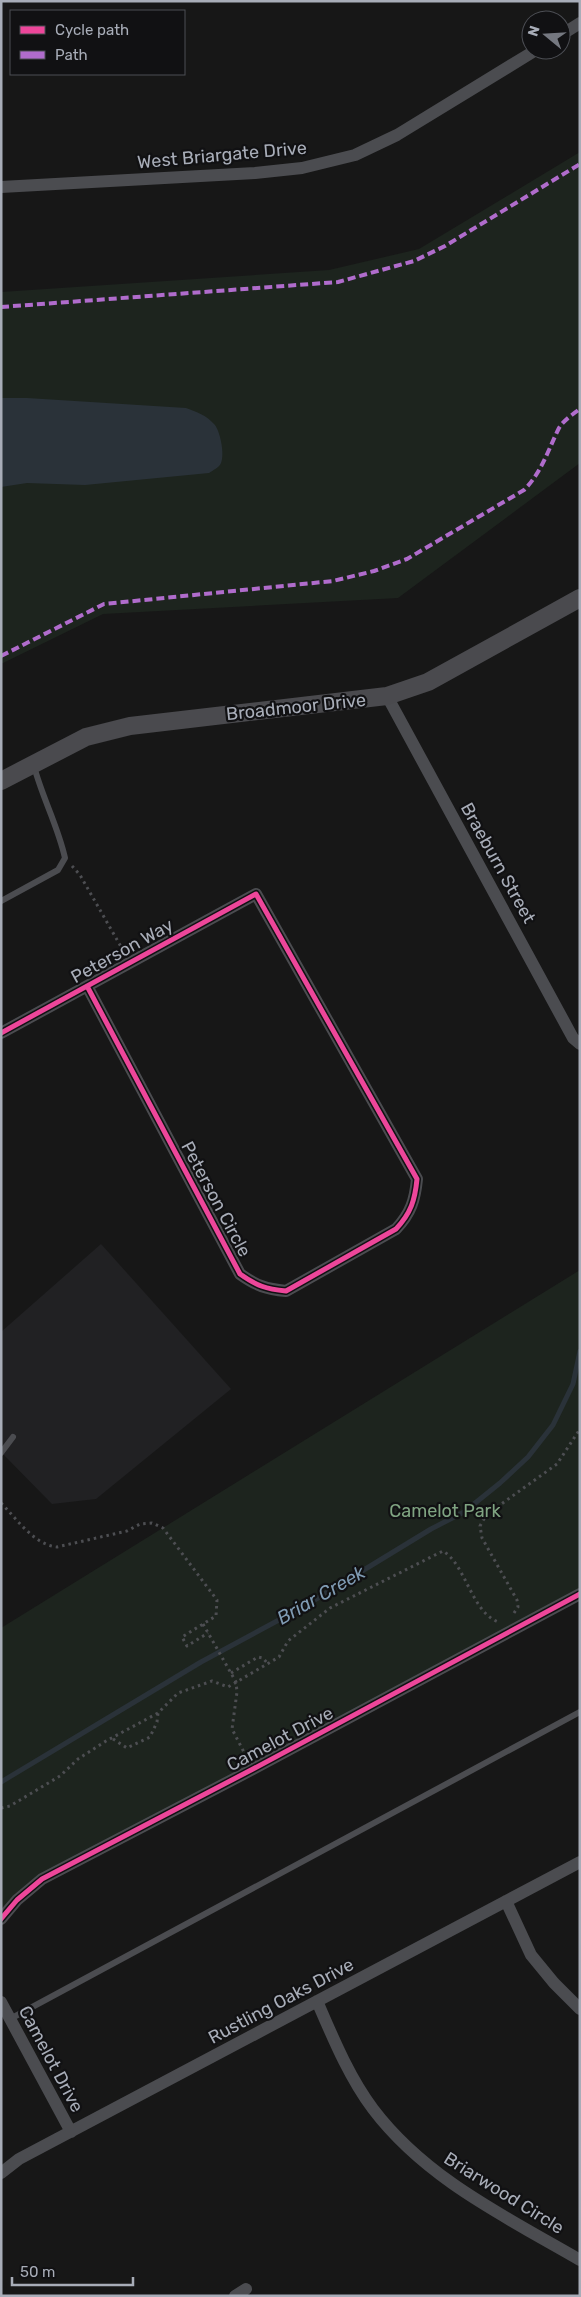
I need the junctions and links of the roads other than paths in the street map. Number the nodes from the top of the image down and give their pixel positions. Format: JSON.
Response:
{"nodes":[{"id":1,"x":521,"y":59,"type":"edge"},
{"id":2,"x":1,"y":187,"type":"edge"},
{"id":3,"x":580,"y":598,"type":"edge"},
{"id":4,"x":387,"y":696,"type":"junction"},
{"id":5,"x":33,"y":764,"type":"junction"},
{"id":6,"x":1,"y":781,"type":"edge"},
{"id":7,"x":256,"y":894,"type":"joint"},
{"id":8,"x":1,"y":902,"type":"edge"},
{"id":9,"x":87,"y":986,"type":"junction"},
{"id":10,"x":1,"y":1033,"type":"edge"},
{"id":11,"x":580,"y":1044,"type":"edge"},
{"id":12,"x":13,"y":1437,"type":"dead end"},
{"id":13,"x":1,"y":1454,"type":"edge"},
{"id":14,"x":580,"y":1594,"type":"edge"},
{"id":15,"x":580,"y":1712,"type":"edge"},
{"id":16,"x":580,"y":1862,"type":"edge"},
{"id":17,"x":506,"y":1901,"type":"junction"},
{"id":18,"x":1,"y":1919,"type":"edge"},
{"id":19,"x":317,"y":2001,"type":"junction"},
{"id":20,"x":1,"y":2002,"type":"edge"},
{"id":21,"x":580,"y":2009,"type":"edge"},
{"id":22,"x":10,"y":2019,"type":"junction"},
{"id":23,"x":70,"y":2132,"type":"junction"},
{"id":24,"x":1,"y":2173,"type":"edge"},
{"id":25,"x":580,"y":2260,"type":"edge"}],
"edges":[{"from":1,"to":2,"type":"street","name":"West Briargate Drive"},
{"from":3,"to":4,"type":"street","name":"Broadmoor Drive"},
{"from":4,"to":5,"type":"street","name":"Broadmoor Drive"},
{"from":4,"to":11,"type":"street","name":"Braeburn Street"},
{"from":5,"to":6,"type":"street","name":"Broadmoor Drive"},
{"from":5,"to":8,"type":"lane"},
{"from":7,"to":9,"type":"street","name":"Peterson Way"},
{"from":7,"to":9,"type":"street","name":"Peterson Circle"},
{"from":9,"to":10,"type":"street","name":"Peterson Way"},
{"from":12,"to":13,"type":"lane"},
{"from":14,"to":18,"type":"street","name":"Camelot Drive"},
{"from":15,"to":22,"type":"lane"},
{"from":16,"to":17,"type":"street","name":"Rustling Oaks Drive"},
{"from":17,"to":19,"type":"street","name":"Rustling Oaks Drive"},
{"from":17,"to":21,"type":"street"},
{"from":19,"to":23,"type":"street","name":"Rustling Oaks Drive"},
{"from":19,"to":25,"type":"street","name":"Briarwood Circle"},
{"from":20,"to":22,"type":"street","name":"Camelot Drive"},
{"from":22,"to":23,"type":"street","name":"Camelot Drive"},
{"from":23,"to":24,"type":"street","name":"Rustling Oaks Drive"}]}
